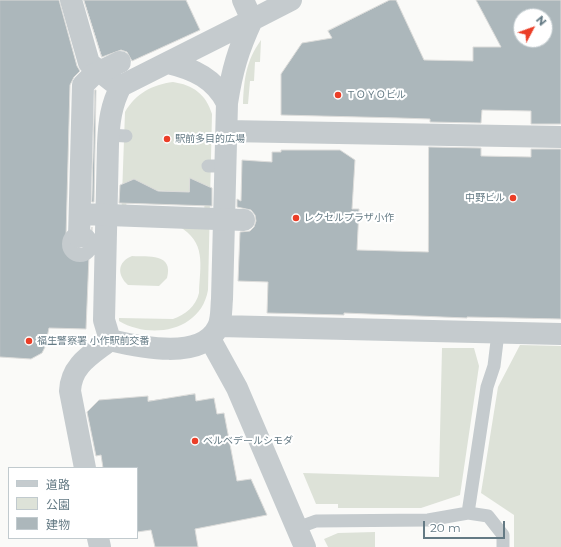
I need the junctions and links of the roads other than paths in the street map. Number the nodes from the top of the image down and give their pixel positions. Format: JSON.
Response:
{"nodes":[{"id":1,"x":71,"y":0,"type":"edge"},
{"id":2,"x":242,"y":0,"type":"edge"},
{"id":3,"x":291,"y":0,"type":"edge"},
{"id":4,"x":252,"y":20,"type":"junction"},
{"id":5,"x":120,"y":62,"type":"dead end"},
{"id":6,"x":168,"y":63,"type":"junction"},
{"id":7,"x":121,"y":86,"type":"junction"},
{"id":8,"x":227,"y":103,"type":"junction"},
{"id":9,"x":227,"y":130,"type":"junction"},
{"id":10,"x":561,"y":138,"type":"edge"},
{"id":11,"x":244,"y":220,"type":"dead end"},
{"id":12,"x":214,"y":333,"type":"junction"},
{"id":13,"x":498,"y":333,"type":"junction"},
{"id":14,"x":561,"y":334,"type":"edge"},
{"id":15,"x":110,"y":340,"type":"junction"},
{"id":16,"x":85,"y":467,"type":"edge"},
{"id":17,"x":468,"y":513,"type":"junction"},
{"id":18,"x":301,"y":538,"type":"edge"},
{"id":19,"x":503,"y":547,"type":"edge"}],
"edges":[{"from":1,"to":7,"type":"street"},
{"from":2,"to":4,"type":"street"},
{"from":3,"to":4,"type":"street"},
{"from":4,"to":6,"type":"street"},
{"from":4,"to":8,"type":"street"},
{"from":5,"to":11,"type":"street","bridge":true},
{"from":6,"to":7,"type":"street"},
{"from":6,"to":8,"type":"street"},
{"from":7,"to":15,"type":"street"},
{"from":8,"to":9,"type":"street"},
{"from":9,"to":10,"type":"street"},
{"from":9,"to":12,"type":"street"},
{"from":12,"to":13,"type":"street"},
{"from":12,"to":15,"type":"street"},
{"from":12,"to":18,"type":"street"},
{"from":13,"to":14,"type":"street"},
{"from":13,"to":17,"type":"lane"},
{"from":15,"to":16,"type":"street"},
{"from":17,"to":18,"type":"lane"},
{"from":17,"to":19,"type":"lane"}]}
